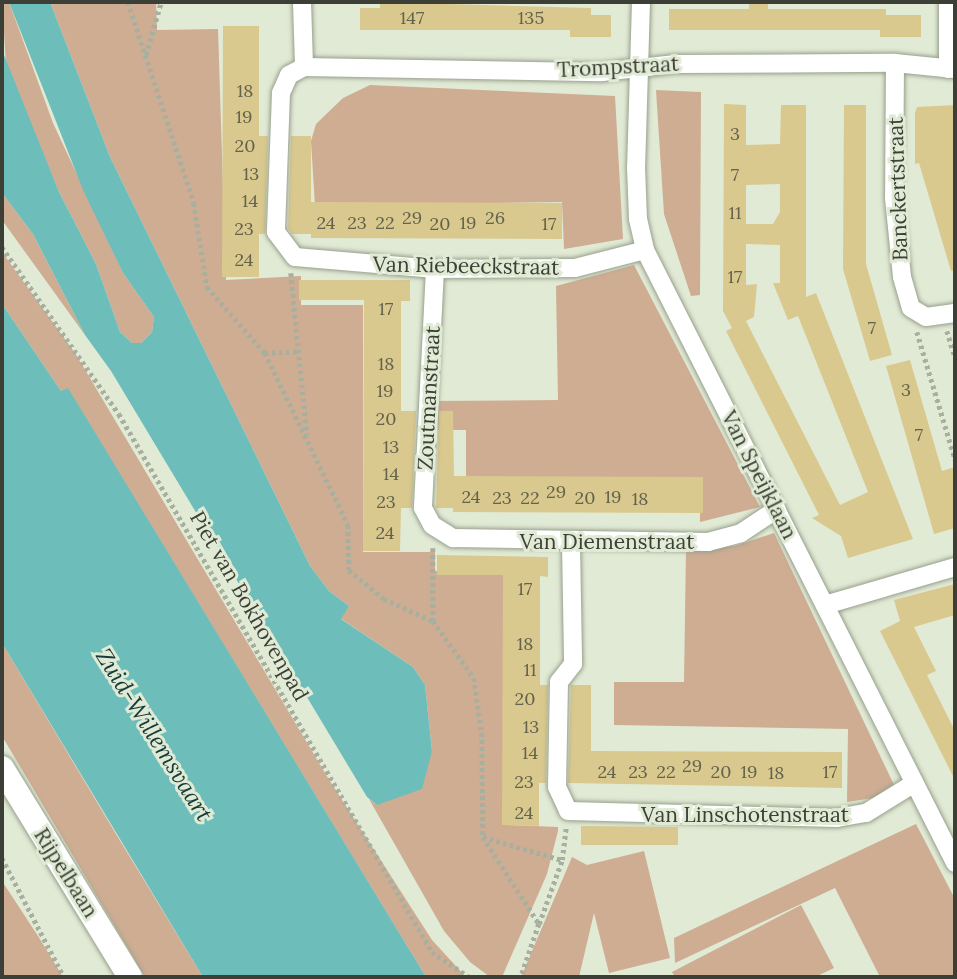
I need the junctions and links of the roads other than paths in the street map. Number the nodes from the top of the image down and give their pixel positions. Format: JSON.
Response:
{"nodes":[{"id":1,"x":302,"y":2,"type":"edge"},
{"id":2,"x":640,"y":2,"type":"edge"},
{"id":3,"x":948,"y":2,"type":"edge"},
{"id":4,"x":895,"y":63,"type":"junction"},
{"id":5,"x":304,"y":67,"type":"junction"},
{"id":6,"x":638,"y":68,"type":"junction"},
{"id":7,"x":952,"y":69,"type":"edge"},
{"id":8,"x":646,"y":250,"type":"junction"},
{"id":9,"x":435,"y":269,"type":"junction"},
{"id":10,"x":949,"y":315,"type":"edge"},
{"id":11,"x":777,"y":509,"type":"junction"},
{"id":12,"x":432,"y":525,"type":"joint"},
{"id":13,"x":571,"y":544,"type":"junction"},
{"id":14,"x":955,"y":567,"type":"edge"},
{"id":15,"x":825,"y":605,"type":"junction"},
{"id":16,"x":2,"y":768,"type":"edge"},
{"id":17,"x":913,"y":784,"type":"junction"},
{"id":18,"x":955,"y":863,"type":"edge"},
{"id":19,"x":130,"y":977,"type":"edge"}],
"edges":[{"from":1,"to":5,"type":"street"},
{"from":2,"to":6,"type":"street","name":"Van Speijklaan"},
{"from":3,"to":7,"type":"street"},
{"from":4,"to":6,"type":"street","name":"Trompstraat"},
{"from":4,"to":7,"type":"street","name":"Trompstraat"},
{"from":4,"to":10,"type":"street","name":"Banckertstraat"},
{"from":5,"to":6,"type":"street","name":"Trompstraat"},
{"from":5,"to":9,"type":"street","name":"Van Riebeeckstraat"},
{"from":6,"to":8,"type":"street","name":"Van Speijklaan"},
{"from":8,"to":9,"type":"street","name":"Van Riebeeckstraat"},
{"from":8,"to":11,"type":"street","name":"Van Speijklaan"},
{"from":9,"to":12,"type":"street","name":"Zoutmanstraat"},
{"from":11,"to":13,"type":"street","name":"Van Diemenstraat"},
{"from":11,"to":15,"type":"street","name":"Van Speijklaan"},
{"from":12,"to":13,"type":"street","name":"Van Diemenstraat"},
{"from":13,"to":17,"type":"street","name":"Van Linschotenstraat"},
{"from":14,"to":15,"type":"street"},
{"from":15,"to":17,"type":"street","name":"Van Speijklaan"},
{"from":16,"to":19,"type":"main road","name":"Rijpelbaan"},
{"from":17,"to":18,"type":"street","name":"Van Speijklaan"}]}
